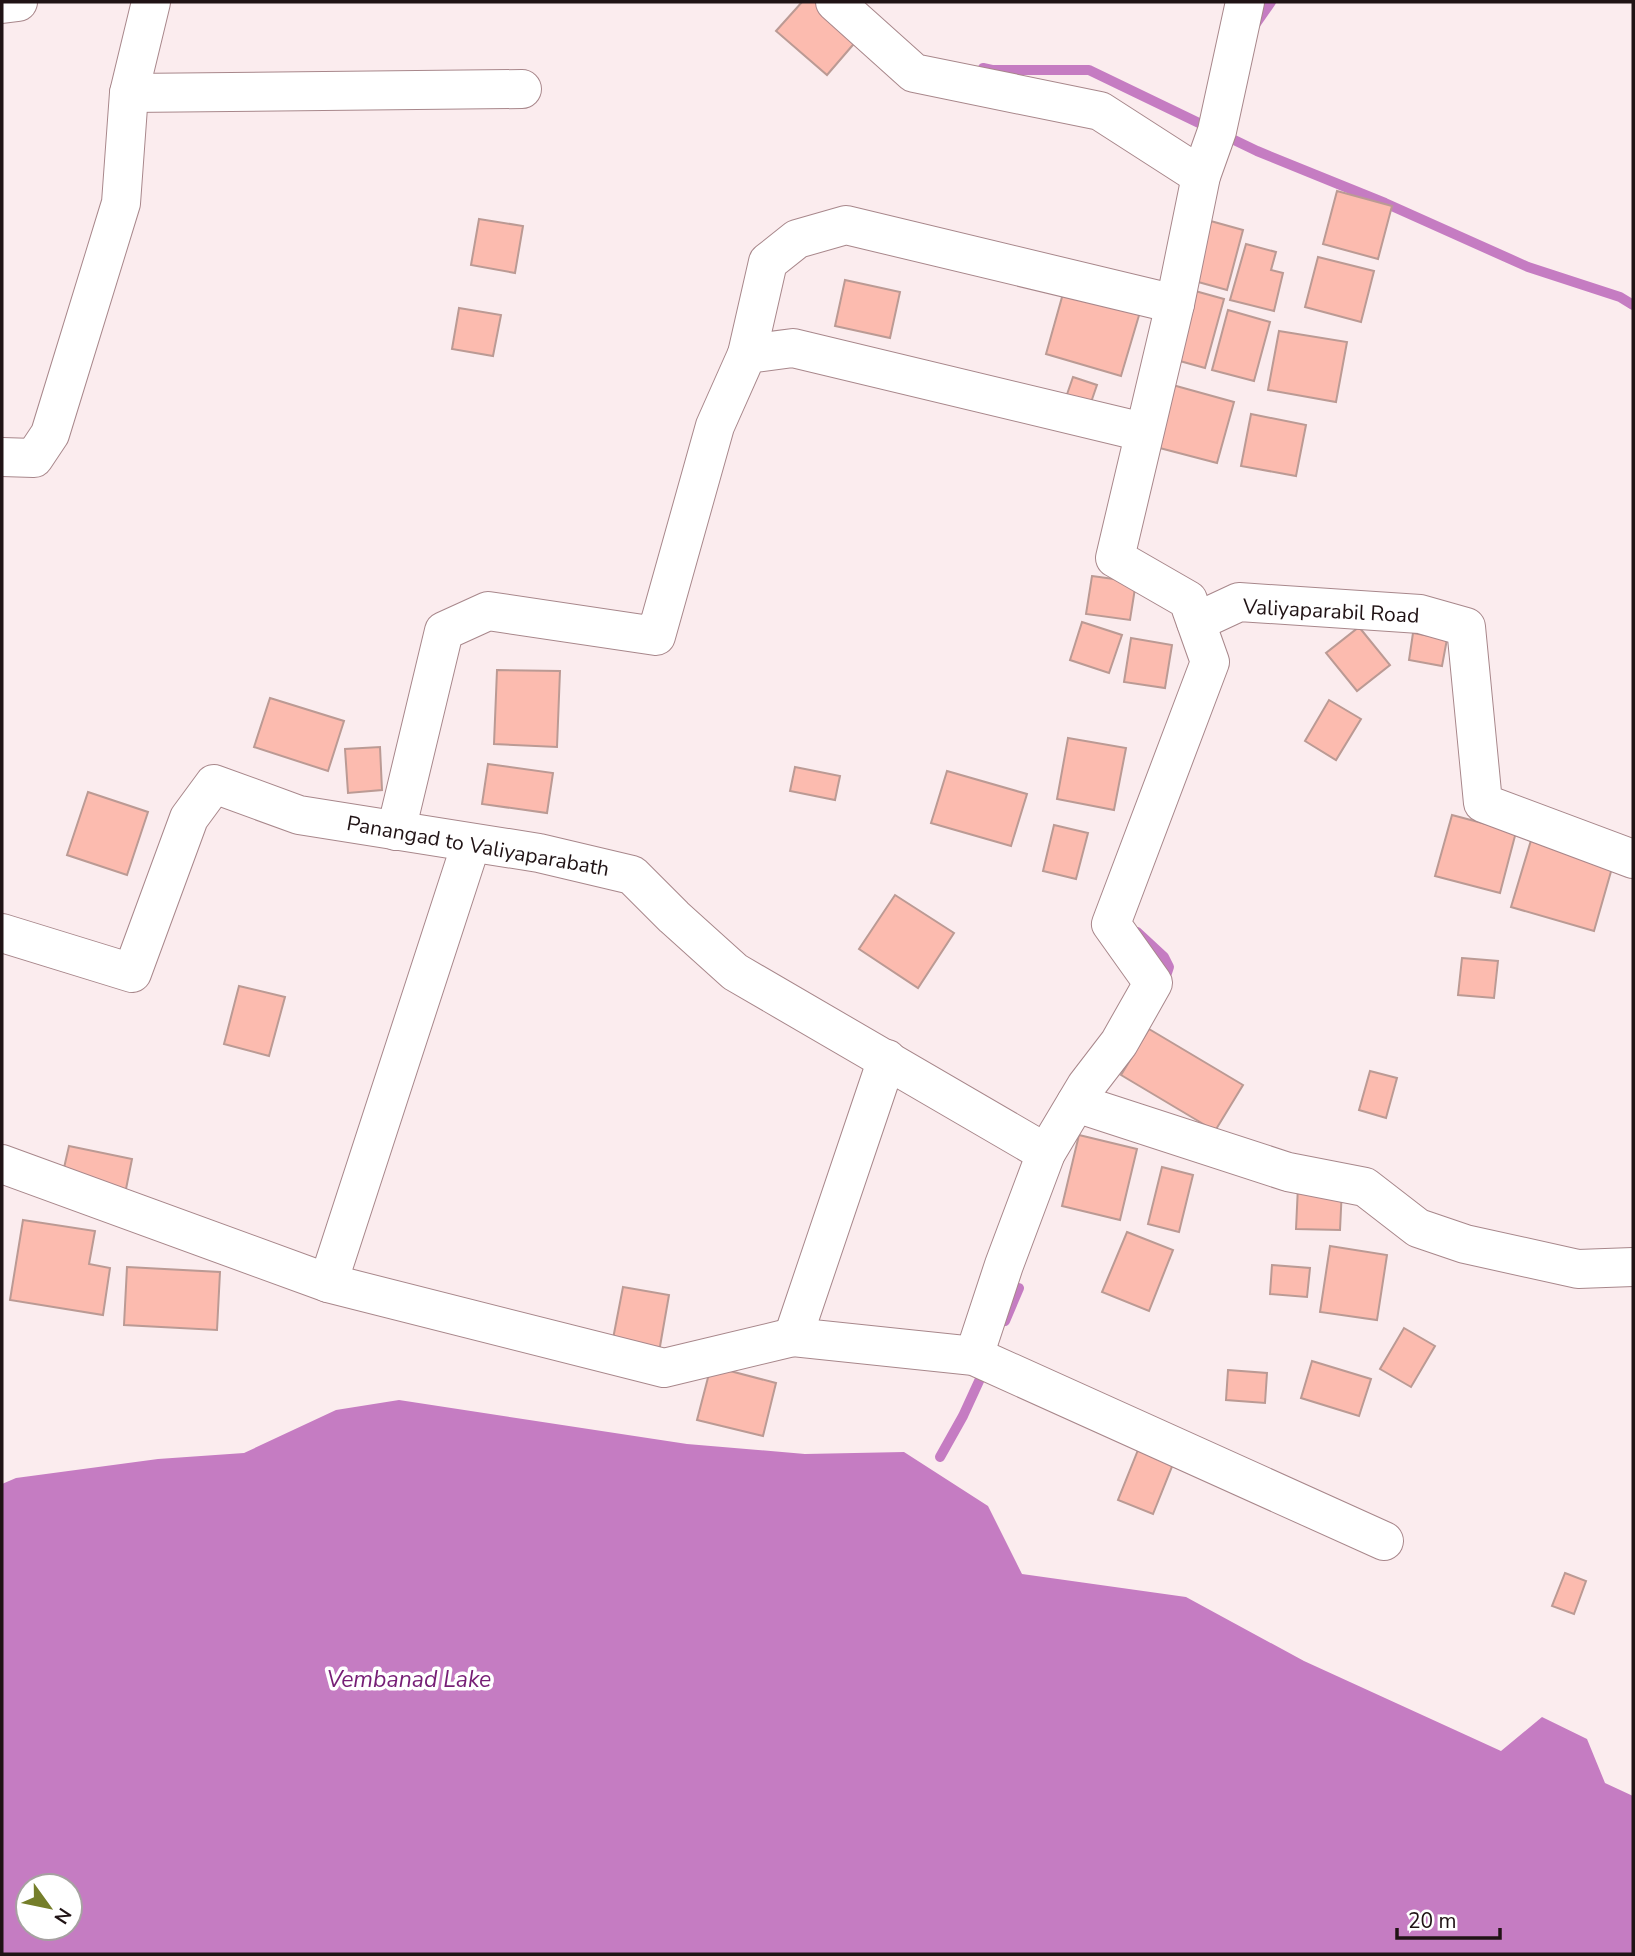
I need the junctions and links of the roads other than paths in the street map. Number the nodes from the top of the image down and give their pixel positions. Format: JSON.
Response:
{"nodes":[{"id":1,"x":18,"y":2,"type":"edge"},
{"id":2,"x":151,"y":2,"type":"edge"},
{"id":3,"x":835,"y":2,"type":"edge"},
{"id":4,"x":1245,"y":2,"type":"edge"},
{"id":5,"x":2,"y":4,"type":"edge"},
{"id":6,"x":522,"y":89,"type":"dead end"},
{"id":7,"x":129,"y":93,"type":"junction"},
{"id":8,"x":1201,"y":176,"type":"junction"},
{"id":9,"x":1175,"y":304,"type":"junction"},
{"id":10,"x":747,"y":354,"type":"junction"},
{"id":11,"x":1143,"y":432,"type":"junction"},
{"id":12,"x":2,"y":457,"type":"edge"},
{"id":13,"x":1196,"y":622,"type":"junction"},
{"id":14,"x":396,"y":831,"type":"junction"},
{"id":15,"x":471,"y":844,"type":"junction"},
{"id":16,"x":1633,"y":859,"type":"edge"},
{"id":17,"x":2,"y":933,"type":"edge"},
{"id":18,"x":887,"y":1059,"type":"junction"},
{"id":19,"x":1076,"y":1103,"type":"junction"},
{"id":20,"x":1046,"y":1153,"type":"junction"},
{"id":21,"x":2,"y":1164,"type":"edge"},
{"id":22,"x":1633,"y":1266,"type":"edge"},
{"id":23,"x":328,"y":1283,"type":"junction"},
{"id":24,"x":793,"y":1338,"type":"junction"},
{"id":25,"x":974,"y":1356,"type":"junction"},
{"id":26,"x":1384,"y":1541,"type":"dead end"}],
"edges":[{"from":1,"to":5,"type":"street"},
{"from":2,"to":7,"type":"street"},
{"from":3,"to":8,"type":"street"},
{"from":4,"to":8,"type":"street"},
{"from":6,"to":7,"type":"street"},
{"from":7,"to":12,"type":"street"},
{"from":8,"to":9,"type":"street"},
{"from":9,"to":10,"type":"street"},
{"from":9,"to":11,"type":"street"},
{"from":10,"to":11,"type":"street"},
{"from":10,"to":14,"type":"street"},
{"from":11,"to":13,"type":"street"},
{"from":13,"to":16,"type":"street","name":"Valiyaparabil Road"},
{"from":13,"to":19,"type":"street"},
{"from":14,"to":15,"type":"street","name":"Panangad to Valiyaparabath"},
{"from":14,"to":17,"type":"street","name":"Panangad to Valiyaparabath"},
{"from":15,"to":18,"type":"street","name":"Panangad to Valiyaparabath"},
{"from":15,"to":23,"type":"street"},
{"from":18,"to":20,"type":"street","name":"Panangad to Valiyaparabath"},
{"from":18,"to":24,"type":"street"},
{"from":19,"to":20,"type":"street"},
{"from":19,"to":22,"type":"street"},
{"from":20,"to":25,"type":"street"},
{"from":21,"to":23,"type":"street"},
{"from":23,"to":24,"type":"street"},
{"from":24,"to":25,"type":"street"},
{"from":25,"to":26,"type":"street"}]}
